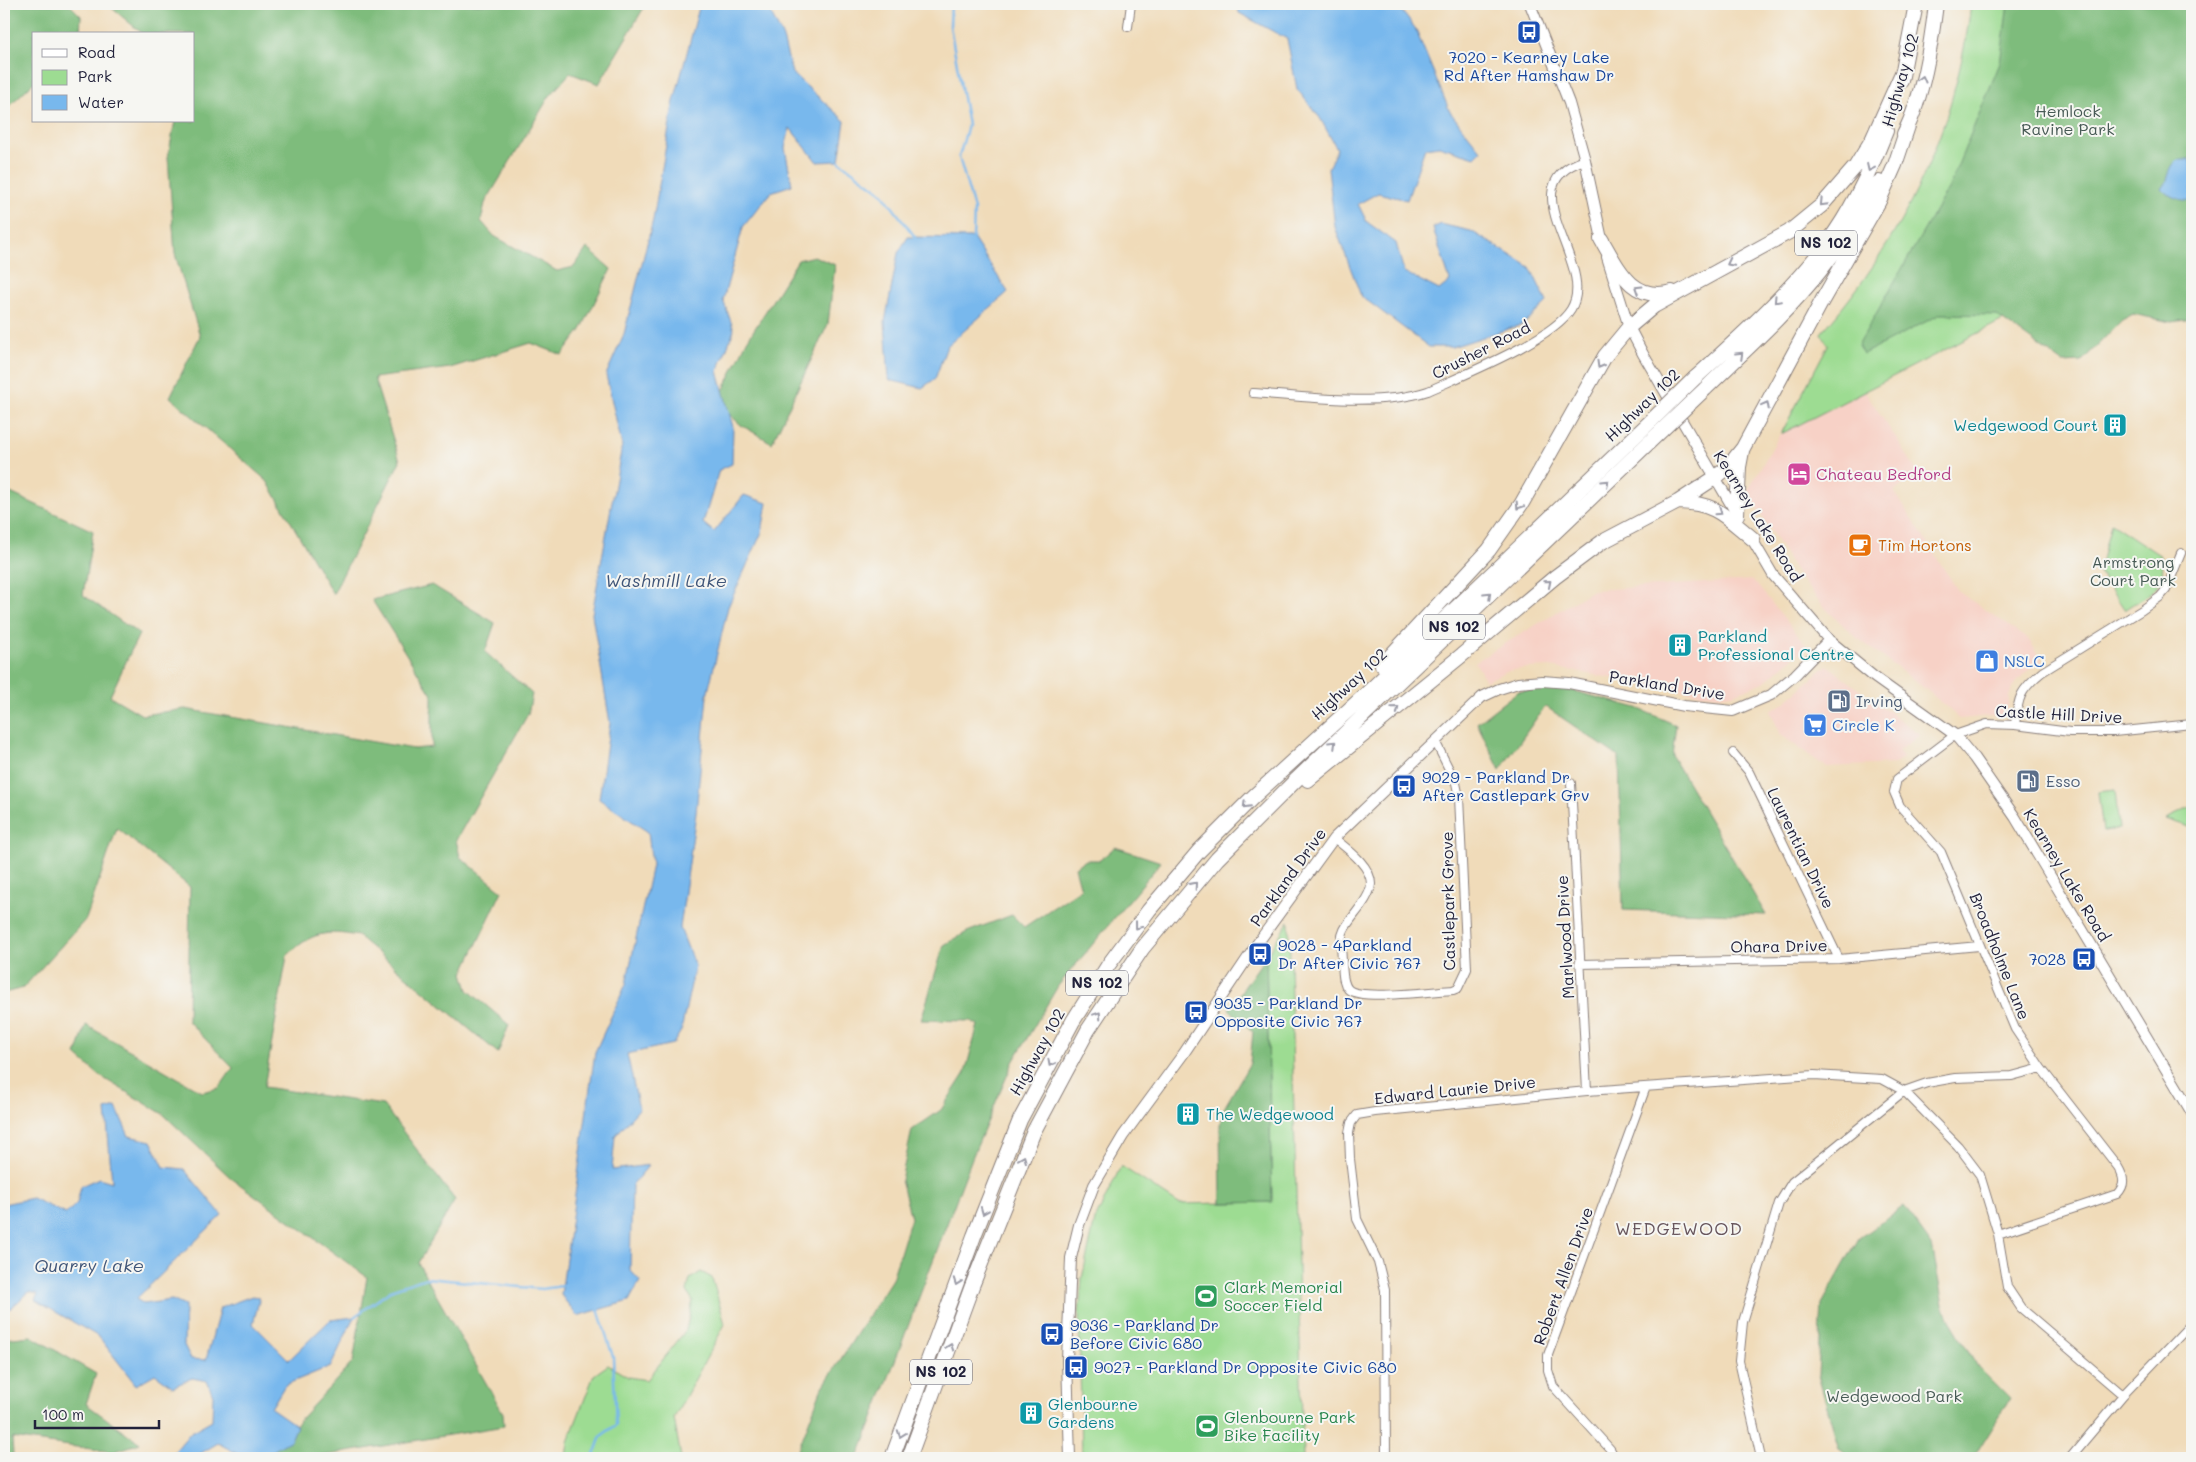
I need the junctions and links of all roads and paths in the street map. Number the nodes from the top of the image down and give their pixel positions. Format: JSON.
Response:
{"nodes":[{"id":1,"x":1131,"y":4,"type":"edge"},
{"id":2,"x":1530,"y":4,"type":"edge"},
{"id":3,"x":1916,"y":4,"type":"edge"},
{"id":4,"x":1936,"y":4,"type":"edge"},
{"id":5,"x":1128,"y":27,"type":"dead end"},
{"id":6,"x":1902,"y":72,"type":"junction"},
{"id":7,"x":1908,"y":126,"type":"junction"},
{"id":8,"x":1585,"y":160,"type":"junction"},
{"id":9,"x":1601,"y":239,"type":"junction"},
{"id":10,"x":1684,"y":288,"type":"junction"},
{"id":11,"x":1629,"y":327,"type":"junction"},
{"id":12,"x":1700,"y":384,"type":"junction"},
{"id":13,"x":1253,"y":393,"type":"dead end"},
{"id":14,"x":1657,"y":425,"type":"junction"},
{"id":15,"x":1743,"y":448,"type":"junction"},
{"id":16,"x":1716,"y":478,"type":"junction"},
{"id":17,"x":1678,"y":502,"type":"junction"},
{"id":18,"x":1737,"y":515,"type":"junction"},
{"id":19,"x":1753,"y":540,"type":"junction"},
{"id":20,"x":2181,"y":554,"type":"dead end"},
{"id":21,"x":1829,"y":640,"type":"junction"},
{"id":22,"x":2192,"y":724,"type":"edge"},
{"id":23,"x":2015,"y":725,"type":"junction"},
{"id":24,"x":1955,"y":736,"type":"junction"},
{"id":25,"x":1435,"y":741,"type":"junction"},
{"id":26,"x":1733,"y":752,"type":"dead end"},
{"id":27,"x":1281,"y":771,"type":"junction"},
{"id":28,"x":1571,"y":783,"type":"dead end"},
{"id":29,"x":1249,"y":828,"type":"junction"},
{"id":30,"x":1334,"y":838,"type":"junction"},
{"id":31,"x":1979,"y":946,"type":"junction"},
{"id":32,"x":1839,"y":959,"type":"junction"},
{"id":33,"x":1579,"y":964,"type":"junction"},
{"id":34,"x":2041,"y":1068,"type":"junction"},
{"id":35,"x":1646,"y":1087,"type":"junction"},
{"id":36,"x":1587,"y":1091,"type":"junction"},
{"id":37,"x":1904,"y":1091,"type":"junction"},
{"id":38,"x":2192,"y":1113,"type":"edge"},
{"id":39,"x":1998,"y":1234,"type":"junction"},
{"id":40,"x":2192,"y":1323,"type":"edge"},
{"id":41,"x":2123,"y":1396,"type":"junction"},
{"id":42,"x":892,"y":1458,"type":"edge"},
{"id":43,"x":909,"y":1458,"type":"edge"},
{"id":44,"x":1070,"y":1458,"type":"edge"},
{"id":45,"x":1386,"y":1458,"type":"edge"},
{"id":46,"x":1615,"y":1458,"type":"edge"},
{"id":47,"x":1761,"y":1458,"type":"edge"},
{"id":48,"x":2070,"y":1458,"type":"edge"}],
"edges":[{"from":1,"to":5,"type":"street"},
{"from":2,"to":8,"type":"main road","name":"Kearney Lake Road"},
{"from":3,"to":6,"type":"highway","name":"Highway 102","number":"NS 102"},
{"from":7,"to":4,"type":"highway","name":"Highway 102","number":"NS 102","one_way":true},
{"from":6,"to":10,"type":"highway","one_way":true},
{"from":6,"to":12,"type":"highway","name":"Highway 102","number":"NS 102","one_way":true},
{"from":12,"to":7,"type":"highway","name":"Highway 102","number":"NS 102","one_way":true},
{"from":15,"to":7,"type":"highway","one_way":true},
{"from":8,"to":9,"type":"main road","name":"Kearney Lake Road"},
{"from":8,"to":13,"type":"street","name":"Crusher Road"},
{"from":10,"to":9,"type":"highway","one_way":true},
{"from":9,"to":11,"type":"main road","name":"Kearney Lake Road"},
{"from":10,"to":11,"type":"highway"},
{"from":11,"to":16,"type":"main road","name":"Kearney Lake Road"},
{"from":11,"to":27,"type":"highway","one_way":true},
{"from":12,"to":14,"type":"highway","name":"Highway 102","number":"NS 102","bridge":true},
{"from":14,"to":27,"type":"highway","name":"Highway 102","number":"NS 102"},
{"from":29,"to":14,"type":"highway","name":"Highway 102","number":"NS 102","one_way":true},
{"from":15,"to":16,"type":"highway"},
{"from":15,"to":18,"type":"highway"},
{"from":16,"to":17,"type":"highway"},
{"from":16,"to":18,"type":"main road","name":"Kearney Lake Road"},
{"from":17,"to":19,"type":"highway","one_way":true},
{"from":29,"to":17,"type":"highway","one_way":true},
{"from":18,"to":19,"type":"main road","name":"Kearney Lake Road"},
{"from":19,"to":21,"type":"main road","name":"Kearney Lake Road"},
{"from":20,"to":23,"type":"street"},
{"from":21,"to":24,"type":"main road","name":"Kearney Lake Road"},
{"from":21,"to":25,"type":"main road","name":"Parkland Drive"},
{"from":22,"to":23,"type":"street","name":"Castle Hill Drive"},
{"from":23,"to":24,"type":"street","name":"Castle Hill Drive"},
{"from":24,"to":31,"type":"street","name":"Broadholme Lane"},
{"from":24,"to":38,"type":"main road","name":"Kearney Lake Road"},
{"from":25,"to":30,"type":"main road","name":"Parkland Drive"},
{"from":25,"to":30,"type":"street","name":"Castlepark Grove"},
{"from":26,"to":32,"type":"street","name":"Laurentian Drive"},
{"from":27,"to":42,"type":"highway","name":"Highway 102","number":"NS 102","one_way":true},
{"from":28,"to":33,"type":"street","name":"Marlwood Drive"},
{"from":43,"to":29,"type":"highway","name":"Highway 102","number":"NS 102","one_way":true},
{"from":30,"to":44,"type":"main road","name":"Parkland Drive"},
{"from":31,"to":32,"type":"street","name":"Ohara Drive"},
{"from":31,"to":34,"type":"street","name":"Broadholme Lane"},
{"from":32,"to":33,"type":"street","name":"Ohara Drive"},
{"from":33,"to":36,"type":"street","name":"Marlwood Drive"},
{"from":34,"to":37,"type":"street"},
{"from":34,"to":39,"type":"street","name":"Broadholme Lane"},
{"from":35,"to":36,"type":"street","name":"Edward Laurie Drive"},
{"from":35,"to":37,"type":"street","name":"Edward Laurie Drive"},
{"from":35,"to":46,"type":"street","name":"Robert Allen Drive"},
{"from":36,"to":45,"type":"street","name":"Edward Laurie Drive"},
{"from":37,"to":39,"type":"street","name":"Edward Laurie Drive"},
{"from":37,"to":47,"type":"street"},
{"from":39,"to":41,"type":"street","name":"Edward Laurie Drive"},
{"from":40,"to":41,"type":"street"},
{"from":41,"to":48,"type":"street"}]}
